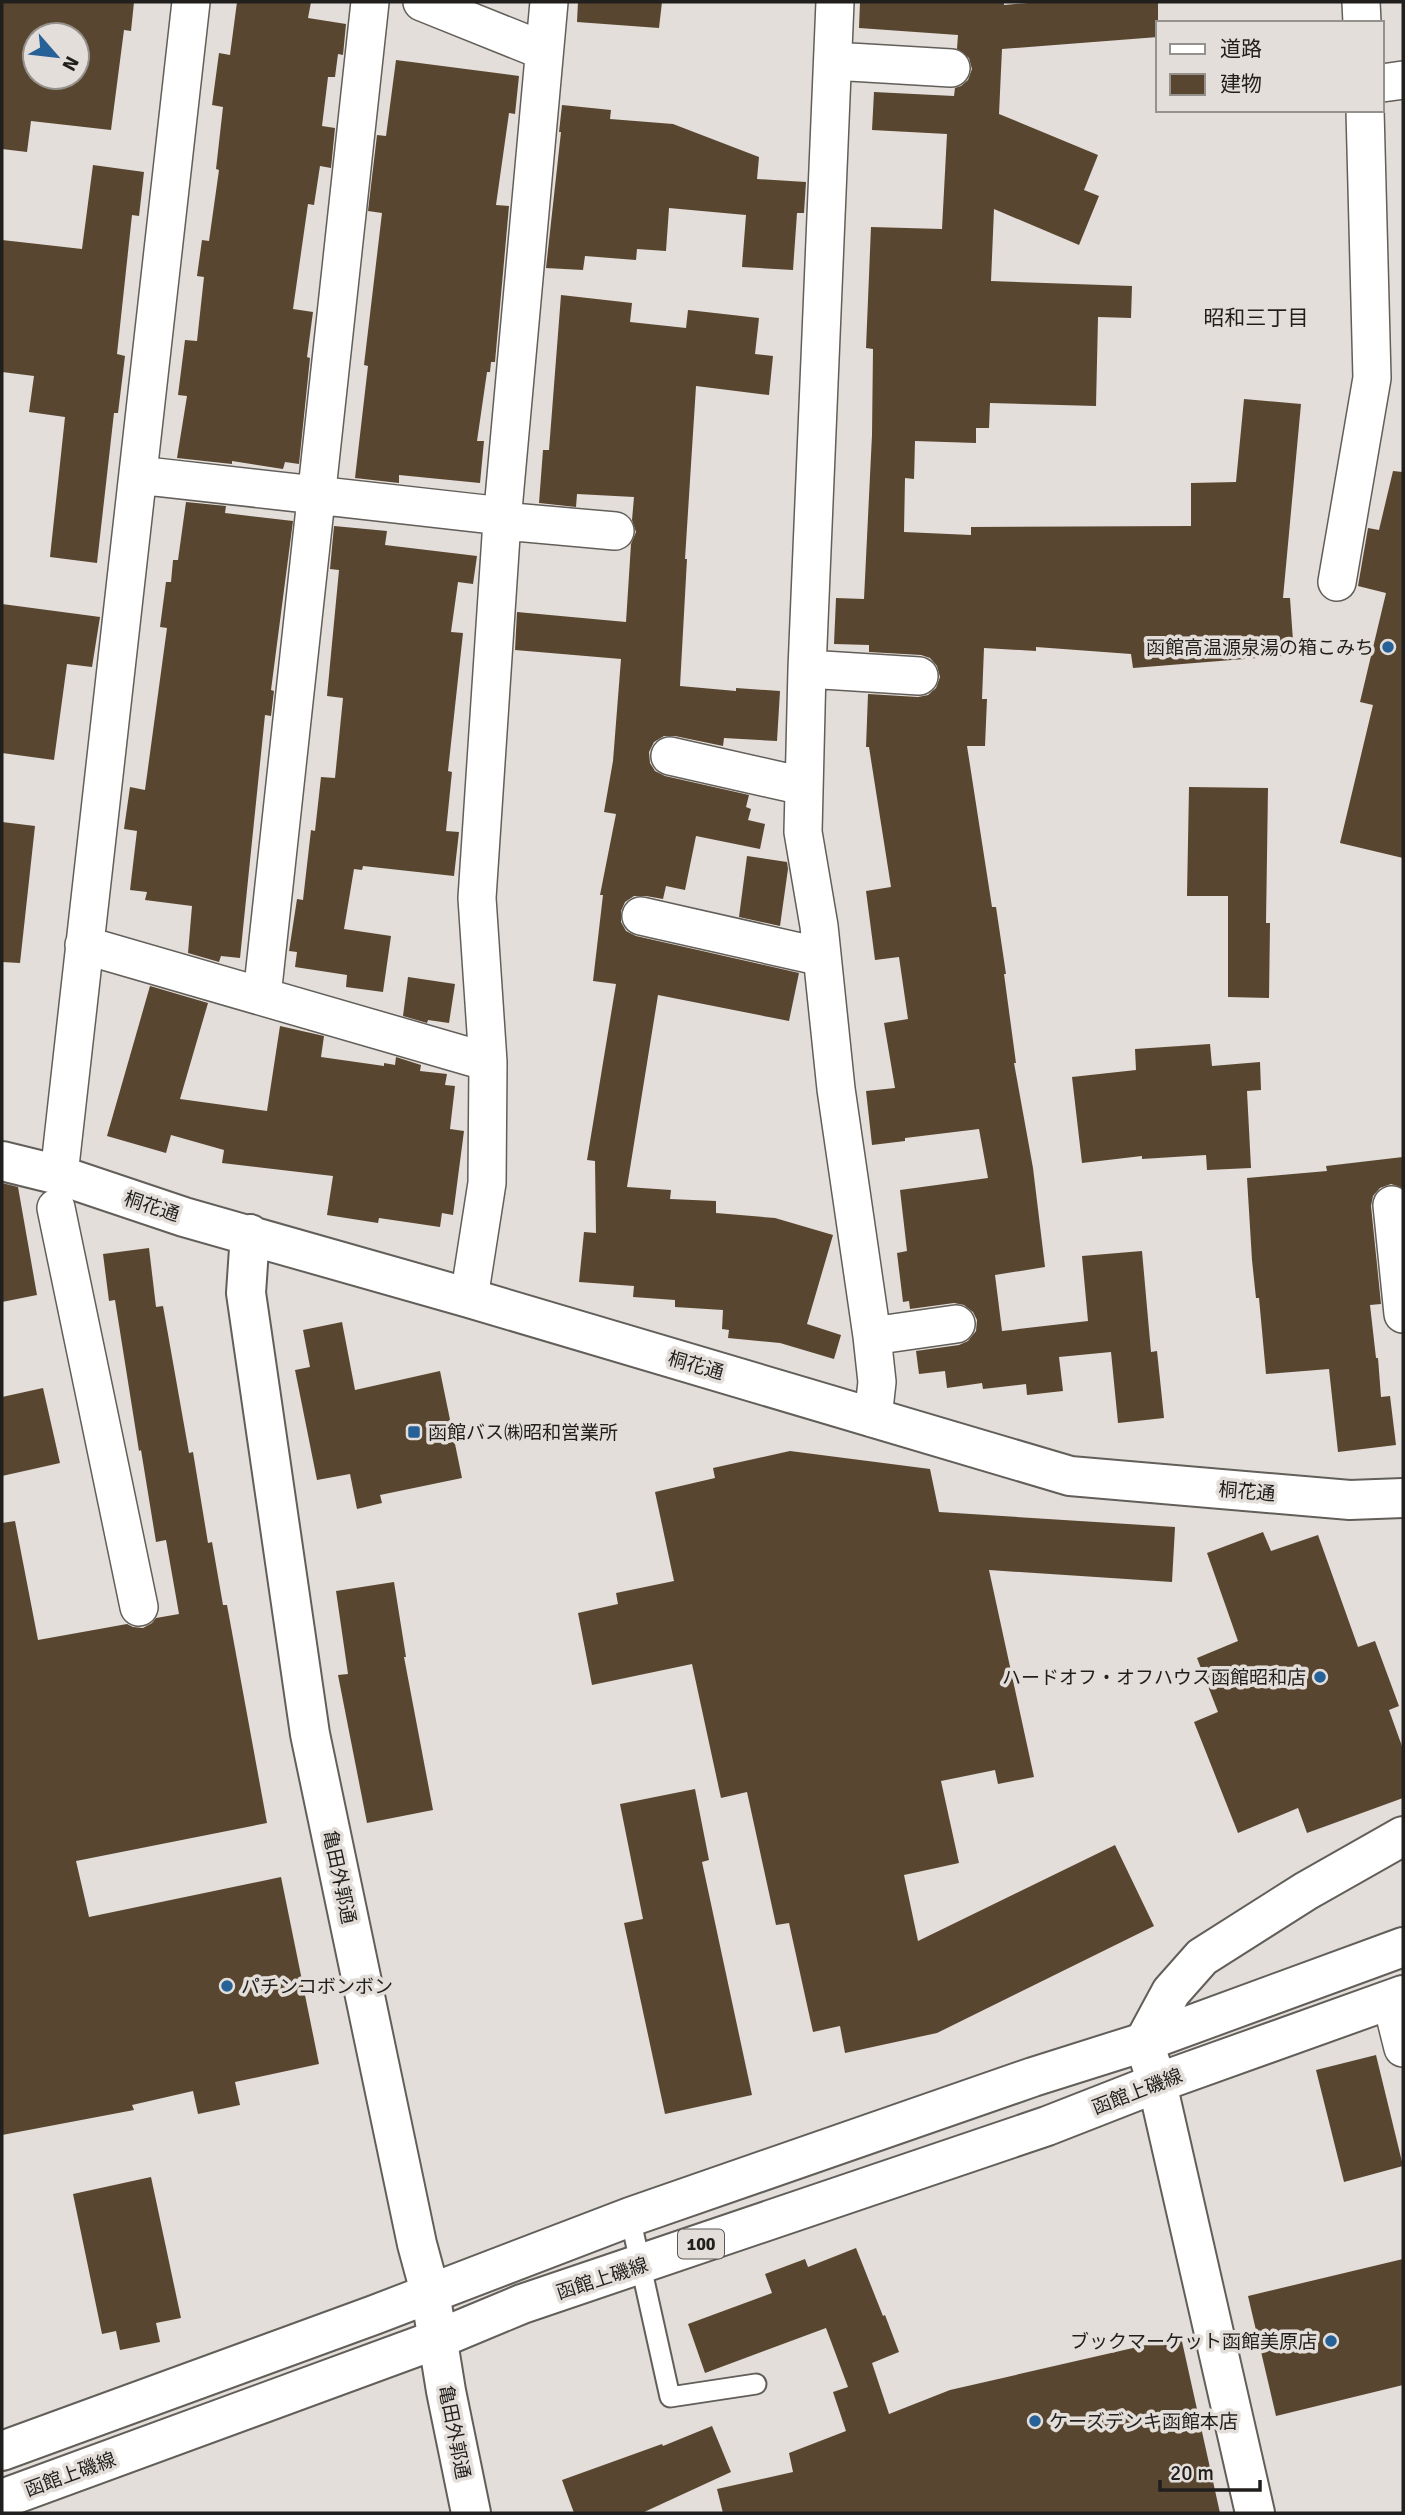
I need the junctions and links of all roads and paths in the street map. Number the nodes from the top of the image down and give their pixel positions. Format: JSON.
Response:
{"nodes":[{"id":1,"x":191,"y":2,"type":"edge"},
{"id":2,"x":370,"y":2,"type":"edge"},
{"id":3,"x":422,"y":2,"type":"edge"},
{"id":4,"x":549,"y":2,"type":"edge"},
{"id":5,"x":835,"y":2,"type":"edge"},
{"id":6,"x":1361,"y":2,"type":"edge"},
{"id":7,"x":1362,"y":21,"type":"edge"},
{"id":8,"x":544,"y":51,"type":"junction"},
{"id":9,"x":833,"y":61,"type":"junction"},
{"id":10,"x":951,"y":68,"type":"dead end"},
{"id":11,"x":1403,"y":80,"type":"edge"},
{"id":12,"x":1384,"y":83,"type":"edge"},
{"id":13,"x":1365,"y":112,"type":"edge"},
{"id":14,"x":138,"y":475,"type":"junction"},
{"id":15,"x":316,"y":496,"type":"junction"},
{"id":16,"x":503,"y":519,"type":"junction"},
{"id":17,"x":615,"y":531,"type":"dead end"},
{"id":18,"x":1337,"y":582,"type":"dead end"},
{"id":19,"x":807,"y":669,"type":"junction"},
{"id":20,"x":919,"y":676,"type":"dead end"},
{"id":21,"x":670,"y":755,"type":"dead end"},
{"id":22,"x":803,"y":786,"type":"junction"},
{"id":23,"x":641,"y":916,"type":"dead end"},
{"id":24,"x":84,"y":945,"type":"junction"},
{"id":25,"x":822,"y":957,"type":"junction"},
{"id":26,"x":262,"y":996,"type":"junction"},
{"id":27,"x":488,"y":1062,"type":"junction"},
{"id":28,"x":2,"y":1161,"type":"edge"},
{"id":29,"x":57,"y":1192,"type":"junction"},
{"id":30,"x":1392,"y":1205,"type":"dead end"},
{"id":31,"x":250,"y":1234,"type":"junction"},
{"id":32,"x":469,"y":1298,"type":"junction"},
{"id":33,"x":1403,"y":1314,"type":"edge"},
{"id":34,"x":956,"y":1324,"type":"dead end"},
{"id":35,"x":872,"y":1336,"type":"junction"},
{"id":36,"x":873,"y":1418,"type":"junction"},
{"id":37,"x":1403,"y":1498,"type":"edge"},
{"id":38,"x":139,"y":1607,"type":"dead end"},
{"id":39,"x":1403,"y":1836,"type":"edge"},
{"id":40,"x":1403,"y":1947,"type":"edge"},
{"id":41,"x":1397,"y":1997,"type":"edge"},
{"id":42,"x":1144,"y":2042,"type":"junction"},
{"id":43,"x":1403,"y":2048,"type":"edge"},
{"id":44,"x":1157,"y":2083,"type":"junction"},
{"id":45,"x":631,"y":2217,"type":"junction"},
{"id":46,"x":641,"y":2265,"type":"junction"},
{"id":47,"x":430,"y":2292,"type":"junction"},
{"id":48,"x":438,"y":2339,"type":"junction"},
{"id":49,"x":756,"y":2384,"type":"dead end"},
{"id":50,"x":2,"y":2451,"type":"edge"},
{"id":51,"x":2,"y":2499,"type":"edge"},
{"id":52,"x":471,"y":2513,"type":"edge"},
{"id":53,"x":1255,"y":2513,"type":"edge"}],
"edges":[{"from":1,"to":14,"type":"street"},
{"from":2,"to":15,"type":"street"},
{"from":3,"to":8,"type":"street"},
{"from":4,"to":8,"type":"street"},
{"from":5,"to":9,"type":"street"},
{"from":6,"to":7,"type":"street"},
{"from":8,"to":16,"type":"street"},
{"from":9,"to":10,"type":"street"},
{"from":9,"to":19,"type":"street"},
{"from":11,"to":12,"type":"street"},
{"from":13,"to":18,"type":"street"},
{"from":14,"to":15,"type":"street"},
{"from":14,"to":24,"type":"street"},
{"from":15,"to":16,"type":"street"},
{"from":15,"to":26,"type":"street"},
{"from":16,"to":17,"type":"street"},
{"from":16,"to":27,"type":"street"},
{"from":19,"to":20,"type":"street"},
{"from":19,"to":22,"type":"street"},
{"from":21,"to":22,"type":"street"},
{"from":22,"to":25,"type":"street"},
{"from":23,"to":25,"type":"street"},
{"from":24,"to":26,"type":"street"},
{"from":24,"to":29,"type":"street"},
{"from":25,"to":35,"type":"street"},
{"from":26,"to":27,"type":"street"},
{"from":27,"to":32,"type":"street"},
{"from":28,"to":29,"type":"street","name":"桐花通"},
{"from":29,"to":31,"type":"street","name":"桐花通"},
{"from":29,"to":38,"type":"street"},
{"from":30,"to":33,"type":"street"},
{"from":31,"to":32,"type":"street","name":"桐花通"},
{"from":31,"to":47,"type":"street","name":"亀田外郭通"},
{"from":32,"to":36,"type":"street","name":"桐花通"},
{"from":34,"to":35,"type":"street"},
{"from":35,"to":36,"type":"street"},
{"from":36,"to":37,"type":"street","name":"桐花通"},
{"from":39,"to":42,"type":"street"},
{"from":40,"to":42,"type":"street","number":"100"},
{"from":41,"to":43,"type":"street"},
{"from":41,"to":44,"type":"street","name":"函館上磯線","number":"100"},
{"from":42,"to":44,"type":"street"},
{"from":42,"to":45,"type":"street","number":"100"},
{"from":44,"to":46,"type":"street","name":"函館上磯線","number":"100"},
{"from":44,"to":53,"type":"street"},
{"from":45,"to":46,"type":"lane"},
{"from":45,"to":47,"type":"street","number":"100"},
{"from":46,"to":48,"type":"street","name":"函館上磯線","number":"100"},
{"from":46,"to":49,"type":"lane"},
{"from":47,"to":48,"type":"street","name":"亀田外郭通"},
{"from":47,"to":50,"type":"street","number":"100"},
{"from":48,"to":51,"type":"street","name":"函館上磯線","number":"100"},
{"from":48,"to":52,"type":"street","name":"亀田外郭通"}]}
